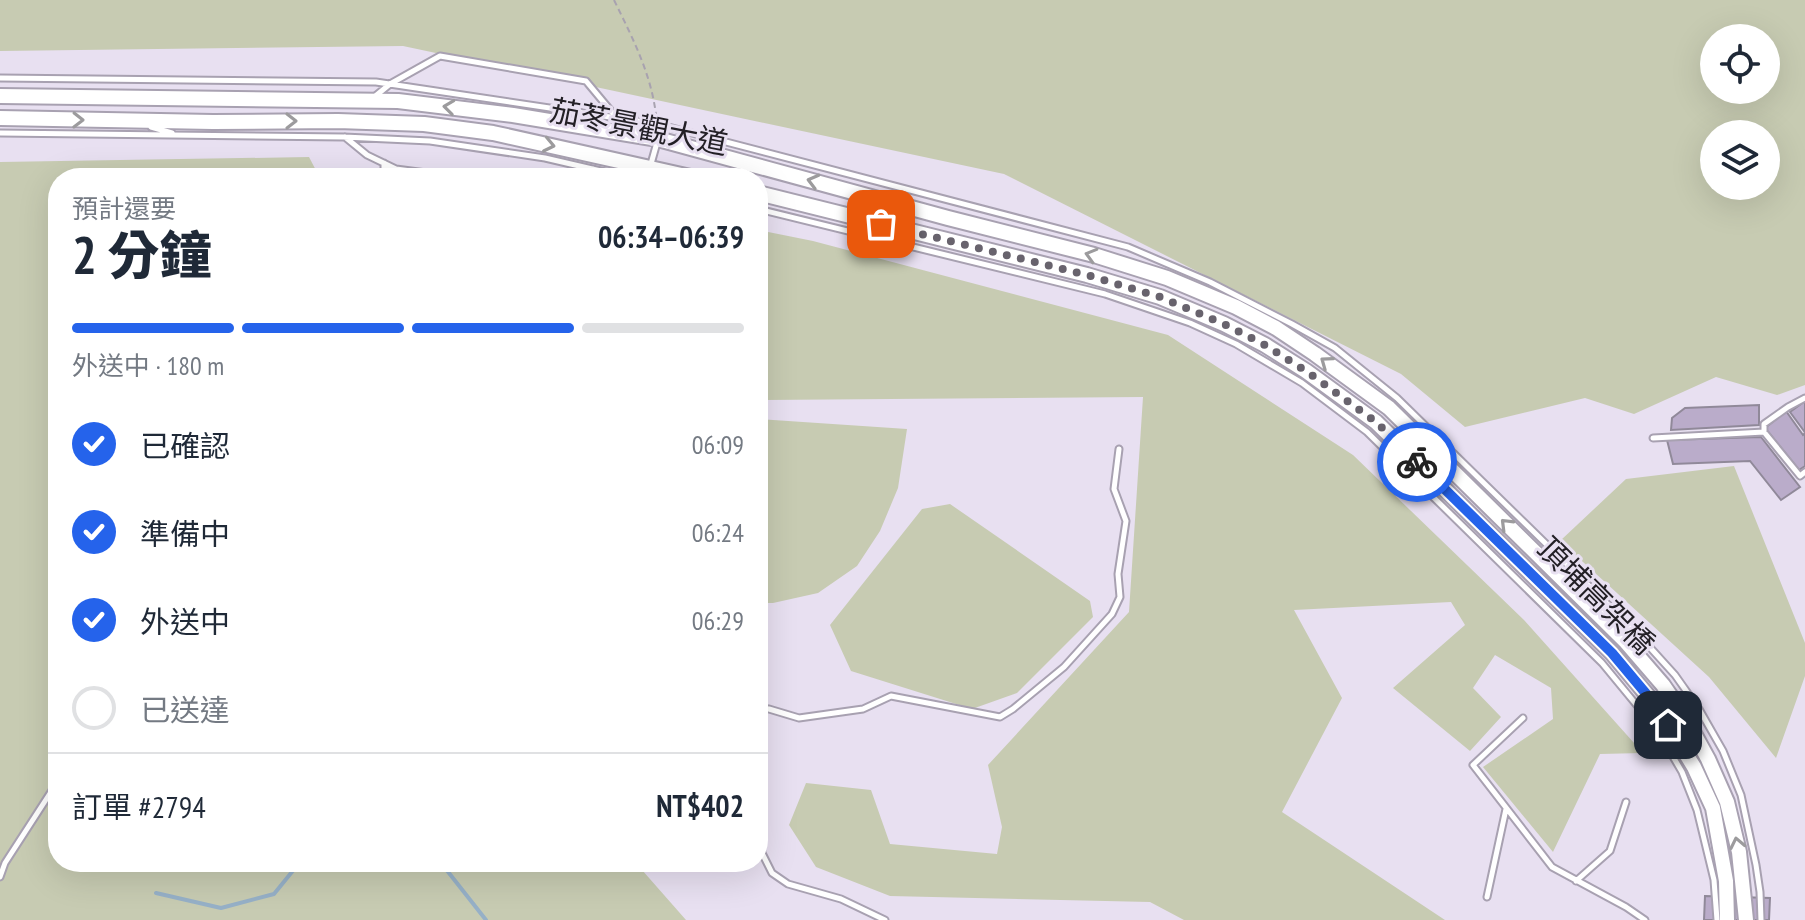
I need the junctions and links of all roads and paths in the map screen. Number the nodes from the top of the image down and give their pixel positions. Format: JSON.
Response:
{"nodes":[{"id":1,"x":614,"y":0,"type":"edge"},
{"id":2,"x":0,"y":78,"type":"edge"},
{"id":3,"x":390,"y":84,"type":"junction"},
{"id":4,"x":0,"y":96,"type":"edge"},
{"id":5,"x":369,"y":100,"type":"junction"},
{"id":6,"x":0,"y":118,"type":"edge"},
{"id":7,"x":616,"y":118,"type":"junction"},
{"id":8,"x":127,"y":120,"type":"junction"},
{"id":9,"x":213,"y":128,"type":"junction"},
{"id":10,"x":658,"y":131,"type":"junction"},
{"id":11,"x":0,"y":133,"type":"edge"},
{"id":12,"x":179,"y":135,"type":"junction"},
{"id":13,"x":344,"y":137,"type":"junction"},
{"id":14,"x":384,"y":163,"type":"junction"},
{"id":15,"x":384,"y":168,"type":"edge"},
{"id":16,"x":394,"y":168,"type":"edge"},
{"id":17,"x":589,"y":168,"type":"edge"},
{"id":18,"x":630,"y":168,"type":"edge"},
{"id":19,"x":650,"y":168,"type":"edge"},
{"id":20,"x":768,"y":195,"type":"edge"},
{"id":21,"x":768,"y":211,"type":"edge"},
{"id":22,"x":1805,"y":398,"type":"edge"},
{"id":23,"x":1393,"y":403,"type":"junction"},
{"id":24,"x":1371,"y":427,"type":"junction"},
{"id":25,"x":1764,"y":432,"type":"junction"},
{"id":26,"x":1653,"y":438,"type":"dead end"},
{"id":27,"x":1119,"y":449,"type":"dead end"},
{"id":28,"x":1805,"y":472,"type":"edge"},
{"id":29,"x":768,"y":709,"type":"edge"},
{"id":30,"x":1523,"y":718,"type":"dead end"},
{"id":31,"x":48,"y":796,"type":"edge"},
{"id":32,"x":1626,"y":802,"type":"dead end"},
{"id":33,"x":1506,"y":808,"type":"junction"},
{"id":34,"x":768,"y":865,"type":"edge"},
{"id":35,"x":0,"y":877,"type":"edge"},
{"id":36,"x":1576,"y":881,"type":"junction"},
{"id":37,"x":1487,"y":897,"type":"dead end"},
{"id":38,"x":885,"y":920,"type":"edge"},
{"id":39,"x":1645,"y":920,"type":"edge"},
{"id":40,"x":1717,"y":920,"type":"edge"},
{"id":41,"x":1727,"y":920,"type":"edge"},
{"id":42,"x":1746,"y":920,"type":"edge"},
{"id":43,"x":1761,"y":920,"type":"edge"}],
"edges":[{"from":1,"to":10,"type":"path"},
{"from":2,"to":3,"type":"lane","name":"茄苳景觀大道"},
{"from":3,"to":5,"type":"lane"},
{"from":3,"to":7,"type":"lane","name":"茄苳景觀大道"},
{"from":3,"to":7,"type":"lane"},
{"from":4,"to":5,"type":"street","name":"茄苳景觀大道"},
{"from":10,"to":5,"type":"street","name":"茄苳景觀大道","one_way":true},
{"from":6,"to":8,"type":"street","one_way":true},
{"from":7,"to":10,"type":"lane","name":"茄苳景觀大道"},
{"from":8,"to":9,"type":"street"},
{"from":8,"to":12,"type":"lane"},
{"from":9,"to":12,"type":"lane"},
{"from":9,"to":13,"type":"lane","name":"茄苳景觀大道"},
{"from":9,"to":18,"type":"street","name":"茄苳景觀大道","one_way":true},
{"from":10,"to":19,"type":"lane"},
{"from":23,"to":10,"type":"street","name":"茄苳景觀大道","one_way":true},
{"from":11,"to":12,"type":"lane"},
{"from":13,"to":14,"type":"lane"},
{"from":13,"to":17,"type":"lane","name":"茄苳景觀大道"},
{"from":14,"to":15,"type":"lane"},
{"from":14,"to":16,"type":"lane"},
{"from":20,"to":24,"type":"street"},
{"from":21,"to":24,"type":"lane"},
{"from":22,"to":25,"type":"lane"},
{"from":42,"to":23,"type":"street","name":"頂埔高架橋","one_way":true},
{"from":23,"to":43,"type":"lane","name":"頂埔高架橋"},
{"from":24,"to":40,"type":"lane","name":"頂埔高架橋"},
{"from":24,"to":41,"type":"street","name":"頂埔高架橋"},
{"from":25,"to":26,"type":"lane"},
{"from":25,"to":28,"type":"lane"},
{"from":27,"to":29,"type":"lane"},
{"from":30,"to":33,"type":"lane"},
{"from":31,"to":35,"type":"lane"},
{"from":32,"to":36,"type":"lane"},
{"from":33,"to":36,"type":"lane"},
{"from":33,"to":37,"type":"lane"},
{"from":34,"to":38,"type":"lane"},
{"from":36,"to":39,"type":"lane"}]}
